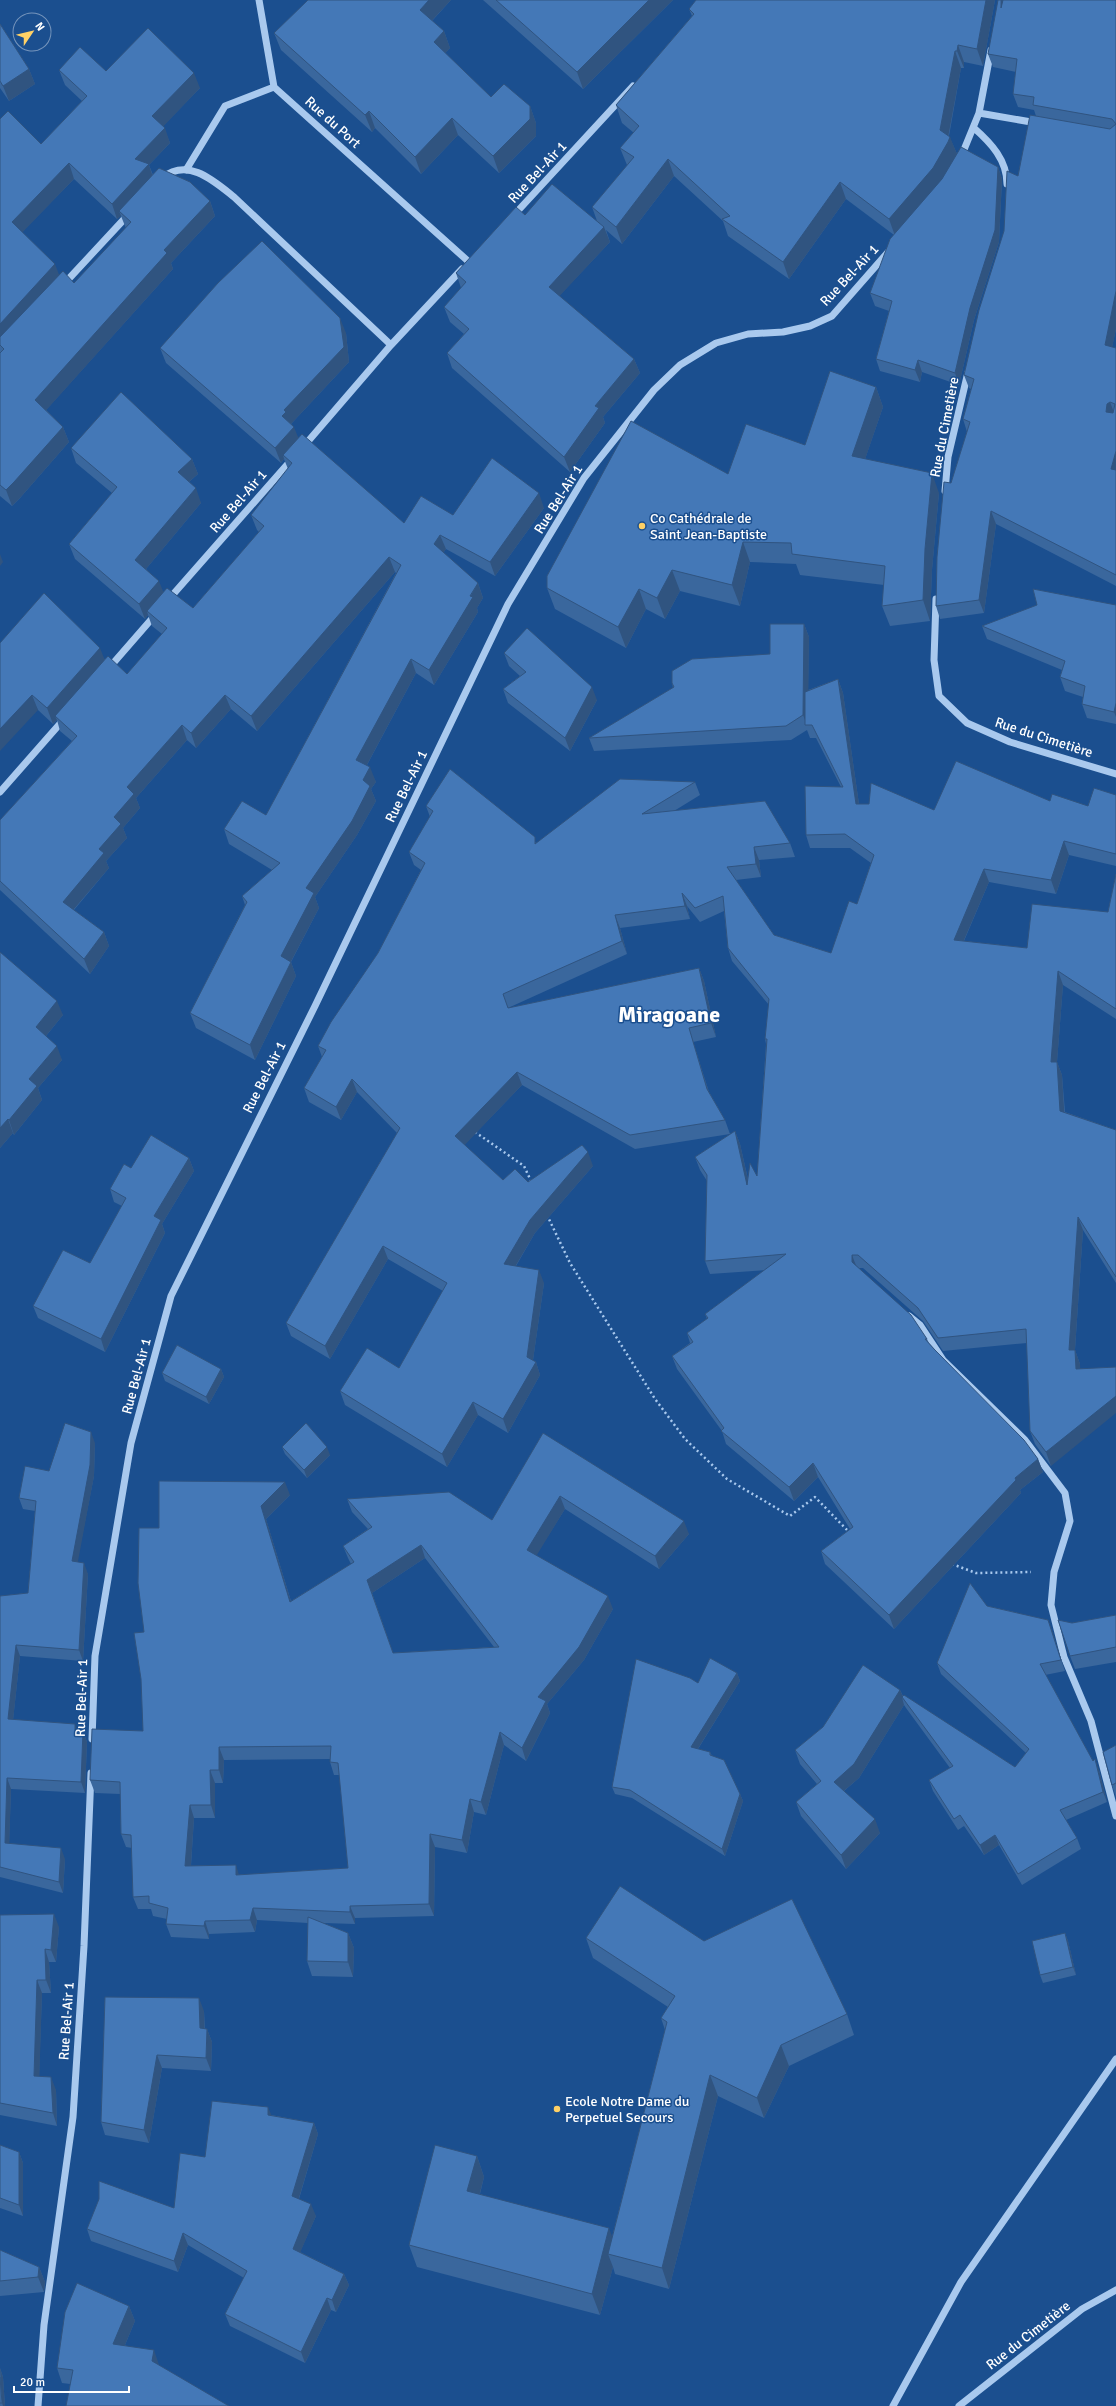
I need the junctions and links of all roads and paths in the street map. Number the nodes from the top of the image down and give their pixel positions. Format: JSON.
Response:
{"nodes":[{"id":1,"x":259,"y":0,"type":"edge"},
{"id":2,"x":992,"y":44,"type":"edge"},
{"id":3,"x":638,"y":81,"type":"edge"},
{"id":4,"x":274,"y":87,"type":"junction"},
{"id":5,"x":979,"y":113,"type":"junction"},
{"id":6,"x":1048,"y":125,"type":"edge"},
{"id":7,"x":974,"y":128,"type":"junction"},
{"id":8,"x":955,"y":168,"type":"edge"},
{"id":9,"x":186,"y":170,"type":"junction"},
{"id":10,"x":156,"y":185,"type":"edge"},
{"id":11,"x":1007,"y":193,"type":"edge"},
{"id":12,"x":135,"y":208,"type":"edge"},
{"id":13,"x":506,"y":223,"type":"edge"},
{"id":14,"x":893,"y":246,"type":"edge"},
{"id":15,"x":472,"y":259,"type":"joint"},
{"id":16,"x":59,"y":289,"type":"edge"},
{"id":17,"x":391,"y":346,"type":"junction"},
{"id":18,"x":969,"y":367,"type":"edge"},
{"id":19,"x":944,"y":502,"type":"edge"},
{"id":20,"x":936,"y":593,"type":"edge"},
{"id":21,"x":104,"y":673,"type":"edge"},
{"id":22,"x":68,"y":715,"type":"edge"},
{"id":23,"x":1116,"y":774,"type":"edge"},
{"id":24,"x":0,"y":792,"type":"edge"},
{"id":25,"x":470,"y":1128,"type":"edge"},
{"id":26,"x":534,"y":1187,"type":"edge"},
{"id":27,"x":544,"y":1208,"type":"edge"},
{"id":28,"x":902,"y":1309,"type":"edge"},
{"id":29,"x":852,"y":1535,"type":"edge"},
{"id":30,"x":947,"y":1562,"type":"edge"},
{"id":31,"x":1054,"y":1572,"type":"junction"},
{"id":32,"x":92,"y":1750,"type":"edge"},
{"id":33,"x":91,"y":1766,"type":"edge"},
{"id":34,"x":1116,"y":1816,"type":"edge"},
{"id":35,"x":1116,"y":2059,"type":"edge"},
{"id":36,"x":1116,"y":2290,"type":"edge"},
{"id":37,"x":38,"y":2406,"type":"edge"},
{"id":38,"x":893,"y":2406,"type":"edge"},
{"id":39,"x":959,"y":2406,"type":"edge"}],
"edges":[{"from":1,"to":4,"type":"street"},
{"from":2,"to":5,"type":"street"},
{"from":3,"to":13,"type":"street","name":"Rue Bel-Air 1"},
{"from":4,"to":9,"type":"street"},
{"from":4,"to":15,"type":"street","name":"Rue du Port"},
{"from":5,"to":6,"type":"street"},
{"from":5,"to":7,"type":"street"},
{"from":7,"to":8,"type":"street"},
{"from":7,"to":11,"type":"street"},
{"from":9,"to":10,"type":"street"},
{"from":9,"to":17,"type":"street"},
{"from":12,"to":16,"type":"street"},
{"from":14,"to":32,"type":"street","name":"Rue Bel-Air 1"},
{"from":15,"to":17,"type":"street","name":"Rue Bel-Air 1"},
{"from":17,"to":21,"type":"street","name":"Rue Bel-Air 1"},
{"from":18,"to":19,"type":"street","name":"Rue du Cimetière"},
{"from":20,"to":23,"type":"street","name":"Rue du Cimetière"},
{"from":22,"to":24,"type":"street"},
{"from":25,"to":26,"type":"path"},
{"from":27,"to":29,"type":"path"},
{"from":28,"to":31,"type":"street"},
{"from":30,"to":31,"type":"path"},
{"from":31,"to":34,"type":"street"},
{"from":33,"to":37,"type":"street","name":"Rue Bel-Air 1"},
{"from":35,"to":38,"type":"street"},
{"from":36,"to":39,"type":"street","name":"Rue du Cimetière"}]}
